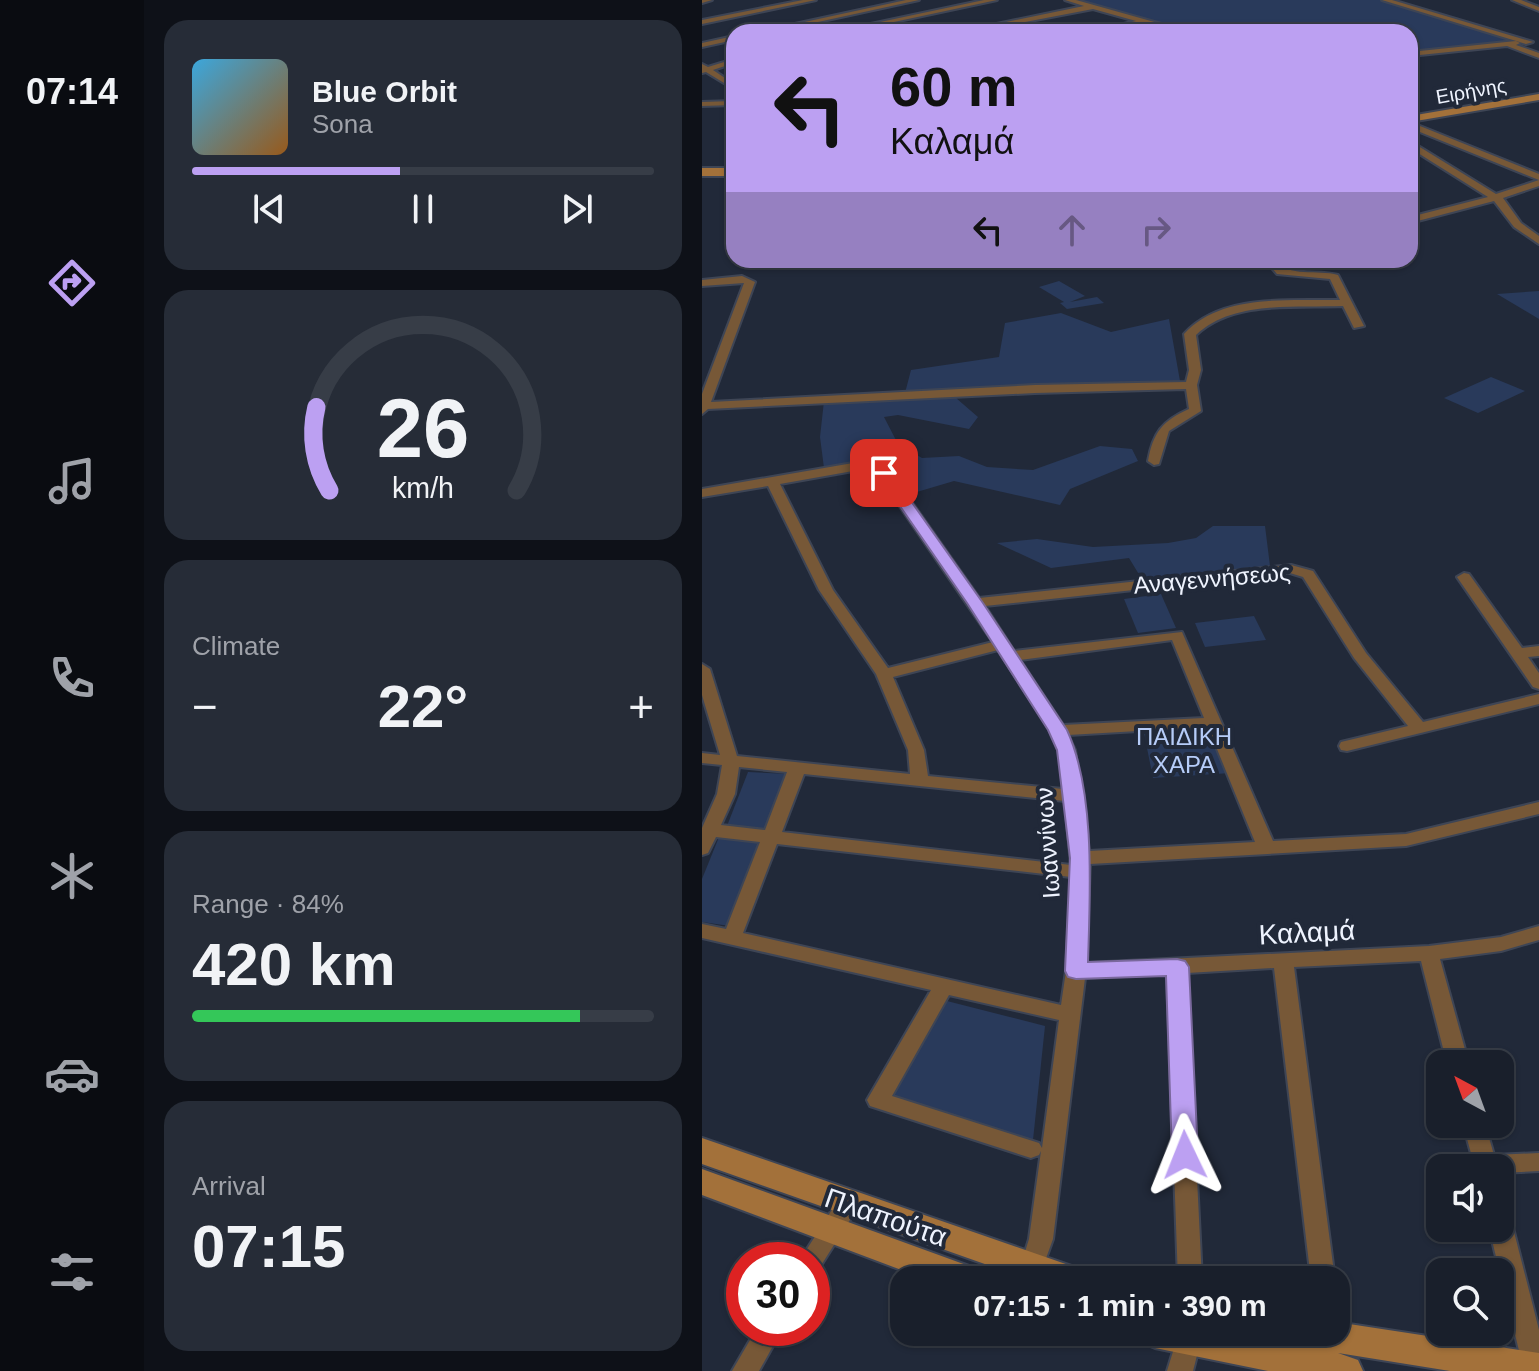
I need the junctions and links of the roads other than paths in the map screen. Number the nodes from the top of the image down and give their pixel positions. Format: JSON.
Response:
{"nodes":[{"id":1,"x":709,"y":0,"type":"edge"},
{"id":2,"x":809,"y":0,"type":"edge"},
{"id":3,"x":916,"y":0,"type":"edge"},
{"id":4,"x":994,"y":0,"type":"edge"},
{"id":5,"x":1068,"y":0,"type":"edge"},
{"id":6,"x":1385,"y":0,"type":"edge"},
{"id":7,"x":1515,"y":0,"type":"edge"},
{"id":8,"x":702,"y":1,"type":"edge"},
{"id":9,"x":822,"y":5,"type":"dead end"},
{"id":10,"x":1092,"y":7,"type":"junction"},
{"id":11,"x":1537,"y":7,"type":"edge"},
{"id":12,"x":836,"y":9,"type":"dead end"},
{"id":13,"x":850,"y":14,"type":"junction"},
{"id":14,"x":1144,"y":21,"type":"junction"},
{"id":15,"x":702,"y":22,"type":"edge"},
{"id":16,"x":879,"y":23,"type":"junction"},
{"id":17,"x":801,"y":24,"type":"edge"},
{"id":18,"x":874,"y":24,"type":"edge"},
{"id":19,"x":1004,"y":24,"type":"edge"},
{"id":20,"x":1130,"y":24,"type":"edge"},
{"id":21,"x":1155,"y":24,"type":"edge"},
{"id":22,"x":726,"y":40,"type":"edge"},
{"id":23,"x":1539,"y":41,"type":"edge"},
{"id":24,"x":1529,"y":42,"type":"junction"},
{"id":25,"x":1506,"y":44,"type":"junction"},
{"id":26,"x":702,"y":45,"type":"edge"},
{"id":27,"x":1418,"y":53,"type":"edge"},
{"id":28,"x":1539,"y":56,"type":"edge"},
{"id":29,"x":726,"y":63,"type":"edge"},
{"id":30,"x":704,"y":69,"type":"edge"},
{"id":31,"x":726,"y":81,"type":"edge"},
{"id":32,"x":1536,"y":98,"type":"edge"},
{"id":33,"x":726,"y":103,"type":"edge"},
{"id":34,"x":702,"y":104,"type":"edge"},
{"id":35,"x":1418,"y":119,"type":"edge"},
{"id":36,"x":1418,"y":124,"type":"edge"},
{"id":37,"x":1418,"y":149,"type":"edge"},
{"id":38,"x":702,"y":172,"type":"edge"},
{"id":39,"x":726,"y":172,"type":"edge"},
{"id":40,"x":1539,"y":180,"type":"edge"},
{"id":41,"x":1495,"y":197,"type":"junction"},
{"id":42,"x":1418,"y":218,"type":"edge"},
{"id":43,"x":1539,"y":241,"type":"edge"},
{"id":44,"x":1272,"y":268,"type":"edge"},
{"id":45,"x":702,"y":283,"type":"edge"},
{"id":46,"x":1347,"y":303,"type":"junction"},
{"id":47,"x":1358,"y":326,"type":"dead end"},
{"id":48,"x":1191,"y":385,"type":"junction"},
{"id":49,"x":703,"y":408,"type":"edge"},
{"id":50,"x":1154,"y":461,"type":"dead end"},
{"id":51,"x":773,"y":483,"type":"junction"},
{"id":52,"x":702,"y":493,"type":"edge"},
{"id":53,"x":1464,"y":577,"type":"dead end"},
{"id":54,"x":975,"y":603,"type":"junction"},
{"id":55,"x":1005,"y":651,"type":"junction"},
{"id":56,"x":1539,"y":651,"type":"edge"},
{"id":57,"x":1518,"y":653,"type":"junction"},
{"id":58,"x":702,"y":669,"type":"edge"},
{"id":59,"x":884,"y":674,"type":"junction"},
{"id":60,"x":1539,"y":684,"type":"edge"},
{"id":61,"x":1539,"y":699,"type":"edge"},
{"id":62,"x":1214,"y":722,"type":"junction"},
{"id":63,"x":1418,"y":727,"type":"junction"},
{"id":64,"x":1058,"y":730,"type":"junction"},
{"id":65,"x":1347,"y":746,"type":"dead end"},
{"id":66,"x":702,"y":758,"type":"edge"},
{"id":67,"x":731,"y":763,"type":"junction"},
{"id":68,"x":797,"y":769,"type":"junction"},
{"id":69,"x":920,"y":781,"type":"junction"},
{"id":70,"x":1073,"y":796,"type":"junction"},
{"id":71,"x":1539,"y":808,"type":"edge"},
{"id":72,"x":711,"y":830,"type":"junction"},
{"id":73,"x":774,"y":837,"type":"junction"},
{"id":74,"x":1267,"y":848,"type":"junction"},
{"id":75,"x":702,"y":849,"type":"edge"},
{"id":76,"x":1080,"y":865,"type":"junction"},
{"id":77,"x":702,"y":931,"type":"edge"},
{"id":78,"x":1539,"y":933,"type":"edge"},
{"id":79,"x":732,"y":938,"type":"junction"},
{"id":80,"x":1429,"y":953,"type":"junction"},
{"id":81,"x":1283,"y":962,"type":"junction"},
{"id":82,"x":1177,"y":967,"type":"junction"},
{"id":83,"x":1076,"y":971,"type":"junction"},
{"id":84,"x":944,"y":986,"type":"junction"},
{"id":85,"x":1072,"y":1015,"type":"junction"},
{"id":86,"x":1454,"y":1050,"type":"edge"},
{"id":87,"x":1031,"y":1149,"type":"dead end"},
{"id":88,"x":702,"y":1151,"type":"edge"},
{"id":89,"x":1539,"y":1162,"type":"edge"},
{"id":90,"x":1514,"y":1164,"type":"edge"},
{"id":91,"x":702,"y":1182,"type":"edge"},
{"id":92,"x":839,"y":1218,"type":"junction"},
{"id":93,"x":824,"y":1242,"type":"edge"},
{"id":94,"x":1505,"y":1242,"type":"edge"},
{"id":95,"x":939,"y":1266,"type":"edge"},
{"id":96,"x":1024,"y":1266,"type":"edge"},
{"id":97,"x":1033,"y":1266,"type":"edge"},
{"id":98,"x":1189,"y":1266,"type":"edge"},
{"id":99,"x":1321,"y":1266,"type":"edge"},
{"id":100,"x":760,"y":1346,"type":"edge"},
{"id":101,"x":1187,"y":1348,"type":"edge"},
{"id":102,"x":1327,"y":1352,"type":"edge"},
{"id":103,"x":1538,"y":1370,"type":"edge"},
{"id":104,"x":745,"y":1371,"type":"edge"}],
"edges":[{"from":1,"to":8,"type":"street"},
{"from":2,"to":9,"type":"street"},
{"from":2,"to":15,"type":"street"},
{"from":3,"to":13,"type":"street"},
{"from":4,"to":16,"type":"street"},
{"from":5,"to":10,"type":"street"},
{"from":6,"to":24,"type":"street"},
{"from":7,"to":11,"type":"street"},
{"from":10,"to":14,"type":"street"},
{"from":10,"to":19,"type":"street"},
{"from":12,"to":13,"type":"street"},
{"from":13,"to":16,"type":"street"},
{"from":13,"to":17,"type":"street"},
{"from":14,"to":20,"type":"street"},
{"from":14,"to":21,"type":"street"},
{"from":16,"to":18,"type":"street"},
{"from":22,"to":26,"type":"street"},
{"from":23,"to":24,"type":"street"},
{"from":24,"to":25,"type":"street"},
{"from":25,"to":27,"type":"street"},
{"from":25,"to":28,"type":"street"},
{"from":29,"to":30,"type":"street"},
{"from":30,"to":31,"type":"street"},
{"from":32,"to":35,"type":"main road","name":"Ειρήνης"},
{"from":33,"to":34,"type":"street"},
{"from":36,"to":40,"type":"street"},
{"from":37,"to":41,"type":"street"},
{"from":38,"to":39,"type":"main road"},
{"from":40,"to":41,"type":"street"},
{"from":41,"to":42,"type":"street"},
{"from":41,"to":43,"type":"street"},
{"from":44,"to":46,"type":"street"},
{"from":45,"to":49,"type":"street"},
{"from":46,"to":47,"type":"street"},
{"from":46,"to":48,"type":"street"},
{"from":48,"to":49,"type":"street"},
{"from":48,"to":50,"type":"street"},
{"from":51,"to":52,"type":"street"},
{"from":51,"to":54,"type":"street","name":"Ιωαννίνων"},
{"from":51,"to":59,"type":"street"},
{"from":53,"to":57,"type":"street"},
{"from":54,"to":55,"type":"street","name":"Ιωαννίνων"},
{"from":54,"to":63,"type":"street","name":"Αναγεννήσεως"},
{"from":55,"to":59,"type":"street"},
{"from":55,"to":62,"type":"street"},
{"from":55,"to":64,"type":"street","name":"Ιωαννίνων"},
{"from":56,"to":57,"type":"street"},
{"from":57,"to":60,"type":"street"},
{"from":58,"to":67,"type":"street"},
{"from":59,"to":69,"type":"street"},
{"from":61,"to":63,"type":"street"},
{"from":62,"to":64,"type":"street"},
{"from":62,"to":74,"type":"street"},
{"from":63,"to":65,"type":"street"},
{"from":64,"to":70,"type":"street","name":"Ιωαννίνων"},
{"from":66,"to":67,"type":"street"},
{"from":67,"to":68,"type":"street"},
{"from":67,"to":72,"type":"street"},
{"from":68,"to":69,"type":"street"},
{"from":68,"to":73,"type":"street"},
{"from":69,"to":70,"type":"street"},
{"from":70,"to":76,"type":"street","name":"Ιωαννίνων"},
{"from":71,"to":74,"type":"street"},
{"from":72,"to":73,"type":"street"},
{"from":72,"to":75,"type":"street"},
{"from":73,"to":76,"type":"street"},
{"from":73,"to":79,"type":"street"},
{"from":74,"to":76,"type":"street"},
{"from":76,"to":83,"type":"street","name":"Ιωαννίνων"},
{"from":77,"to":79,"type":"street"},
{"from":78,"to":80,"type":"street","name":"Καλαμά"},
{"from":79,"to":84,"type":"street"},
{"from":80,"to":81,"type":"street","name":"Καλαμά"},
{"from":80,"to":86,"type":"street"},
{"from":81,"to":82,"type":"street","name":"Καλαμά"},
{"from":81,"to":99,"type":"street"},
{"from":82,"to":83,"type":"street","name":"Καλαμά"},
{"from":82,"to":98,"type":"street"},
{"from":83,"to":85,"type":"street","name":"Ιωαννίνων"},
{"from":84,"to":85,"type":"street"},
{"from":84,"to":87,"type":"street"},
{"from":85,"to":97,"type":"street","name":"Ιωαννίνων"},
{"from":88,"to":92,"type":"main road","name":"Πλαπούτα"},
{"from":89,"to":90,"type":"street"},
{"from":91,"to":92,"type":"main road","name":"Πλαπούτα"},
{"from":92,"to":93,"type":"street"},
{"from":92,"to":95,"type":"main road","name":"Πλαπούτα"},
{"from":92,"to":96,"type":"main road","name":"Πλαπούτα"},
{"from":94,"to":103,"type":"street"},
{"from":100,"to":104,"type":"street"},
{"from":101,"to":102,"type":"main road"},
{"from":102,"to":103,"type":"main road"}]}
